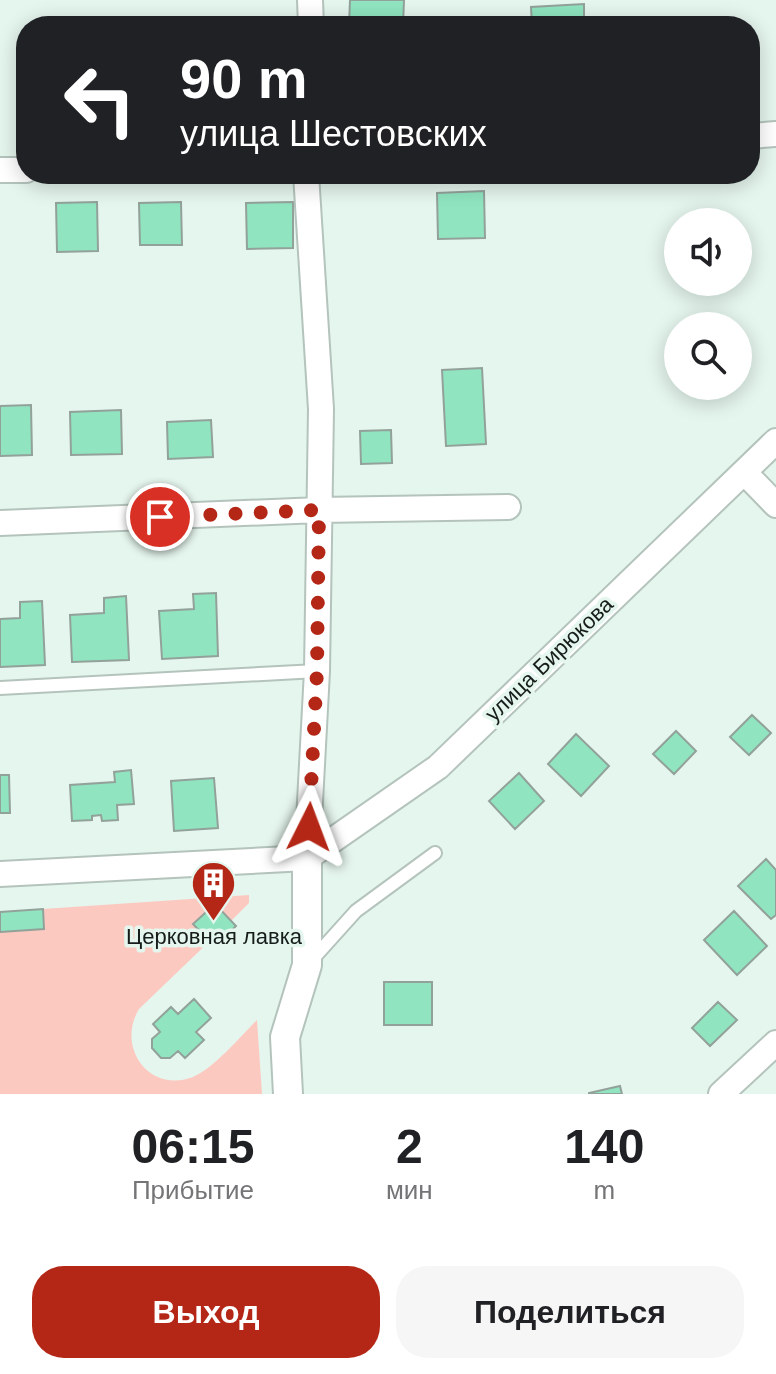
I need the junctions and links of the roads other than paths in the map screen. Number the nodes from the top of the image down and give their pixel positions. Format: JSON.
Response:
{"nodes":[{"id":1,"x":307,"y":184,"type":"edge"},
{"id":2,"x":776,"y":441,"type":"edge"},
{"id":3,"x":744,"y":472,"type":"junction"},
{"id":4,"x":776,"y":505,"type":"edge"},
{"id":5,"x":508,"y":507,"type":"dead end"},
{"id":6,"x":319,"y":510,"type":"junction"},
{"id":7,"x":0,"y":523,"type":"edge"},
{"id":8,"x":317,"y":671,"type":"junction"},
{"id":9,"x":0,"y":688,"type":"edge"},
{"id":10,"x":435,"y":853,"type":"dead end"},
{"id":11,"x":307,"y":858,"type":"junction"},
{"id":12,"x":0,"y":874,"type":"edge"},
{"id":13,"x":307,"y":965,"type":"junction"},
{"id":14,"x":776,"y":1043,"type":"edge"},
{"id":15,"x":288,"y":1094,"type":"edge"},
{"id":16,"x":721,"y":1094,"type":"edge"}],
"edges":[{"from":1,"to":6,"type":"street"},
{"from":2,"to":3,"type":"street","name":"улица Бирюкова"},
{"from":3,"to":4,"type":"street"},
{"from":3,"to":11,"type":"street","name":"улица Бирюкова"},
{"from":5,"to":6,"type":"street"},
{"from":6,"to":7,"type":"street"},
{"from":6,"to":8,"type":"street"},
{"from":8,"to":9,"type":"lane"},
{"from":8,"to":11,"type":"street"},
{"from":10,"to":13,"type":"lane"},
{"from":11,"to":12,"type":"street"},
{"from":11,"to":13,"type":"street"},
{"from":13,"to":15,"type":"street"},
{"from":14,"to":16,"type":"street"}]}
